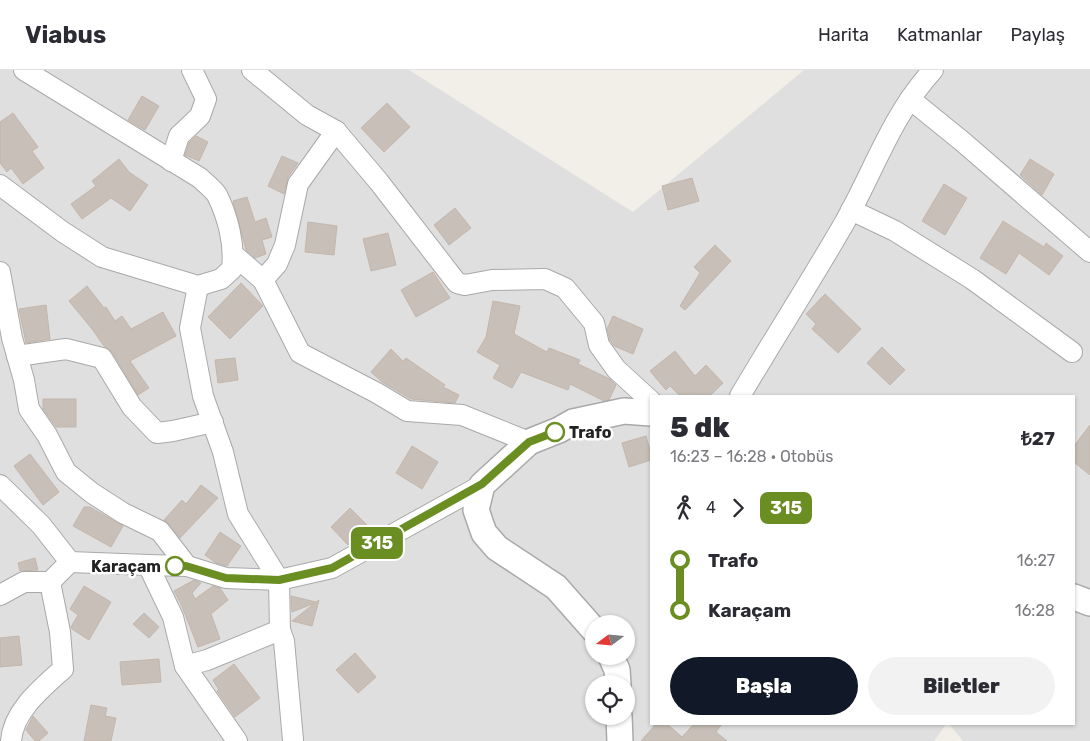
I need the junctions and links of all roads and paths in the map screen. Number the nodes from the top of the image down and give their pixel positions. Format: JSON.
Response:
{"nodes":[{"id":1,"x":24,"y":70,"type":"edge"},
{"id":2,"x":192,"y":70,"type":"edge"},
{"id":3,"x":252,"y":70,"type":"edge"},
{"id":4,"x":933,"y":70,"type":"edge"},
{"id":5,"x":910,"y":99,"type":"junction"},
{"id":6,"x":336,"y":131,"type":"junction"},
{"id":7,"x":171,"y":160,"type":"junction"},
{"id":8,"x":0,"y":185,"type":"edge"},
{"id":9,"x":851,"y":210,"type":"junction"},
{"id":10,"x":1090,"y":252,"type":"edge"},
{"id":11,"x":234,"y":255,"type":"junction"},
{"id":12,"x":0,"y":272,"type":"edge"},
{"id":13,"x":263,"y":280,"type":"junction"},
{"id":14,"x":198,"y":286,"type":"junction"},
{"id":15,"x":1072,"y":352,"type":"dead end"},
{"id":16,"x":17,"y":356,"type":"junction"},
{"id":17,"x":741,"y":395,"type":"edge"},
{"id":18,"x":650,"y":400,"type":"edge"},
{"id":19,"x":650,"y":413,"type":"edge"},
{"id":20,"x":213,"y":422,"type":"junction"},
{"id":21,"x":529,"y":442,"type":"junction"},
{"id":22,"x":482,"y":484,"type":"junction"},
{"id":23,"x":0,"y":485,"type":"edge"},
{"id":24,"x":70,"y":562,"type":"junction"},
{"id":25,"x":148,"y":565,"type":"junction"},
{"id":26,"x":186,"y":566,"type":"junction"},
{"id":27,"x":279,"y":580,"type":"junction"},
{"id":28,"x":50,"y":582,"type":"junction"},
{"id":29,"x":0,"y":595,"type":"edge"},
{"id":30,"x":1075,"y":597,"type":"edge"},
{"id":31,"x":1090,"y":603,"type":"edge"},
{"id":32,"x":585,"y":620,"type":"edge"},
{"id":33,"x":280,"y":630,"type":"junction"},
{"id":34,"x":185,"y":666,"type":"junction"},
{"id":35,"x":619,"y":725,"type":"edge"},
{"id":36,"x":11,"y":741,"type":"edge"},
{"id":37,"x":238,"y":741,"type":"edge"},
{"id":38,"x":292,"y":741,"type":"edge"},
{"id":39,"x":620,"y":741,"type":"edge"}],
"edges":[{"from":1,"to":7,"type":"street"},
{"from":2,"to":7,"type":"street"},
{"from":3,"to":6,"type":"street"},
{"from":4,"to":5,"type":"street"},
{"from":5,"to":9,"type":"street"},
{"from":5,"to":10,"type":"street"},
{"from":6,"to":13,"type":"street"},
{"from":6,"to":18,"type":"street"},
{"from":7,"to":11,"type":"street"},
{"from":8,"to":14,"type":"street"},
{"from":9,"to":15,"type":"street"},
{"from":9,"to":17,"type":"street"},
{"from":11,"to":13,"type":"street"},
{"from":11,"to":14,"type":"street"},
{"from":12,"to":16,"type":"street"},
{"from":13,"to":21,"type":"street"},
{"from":14,"to":20,"type":"street"},
{"from":16,"to":20,"type":"street"},
{"from":16,"to":26,"type":"street"},
{"from":19,"to":21,"type":"street"},
{"from":20,"to":27,"type":"street"},
{"from":21,"to":22,"type":"street"},
{"from":22,"to":27,"type":"street"},
{"from":22,"to":32,"type":"street"},
{"from":23,"to":24,"type":"street"},
{"from":24,"to":25,"type":"street"},
{"from":24,"to":28,"type":"street"},
{"from":25,"to":26,"type":"street"},
{"from":25,"to":34,"type":"street"},
{"from":26,"to":27,"type":"street"},
{"from":27,"to":33,"type":"street"},
{"from":28,"to":29,"type":"street"},
{"from":28,"to":36,"type":"street"},
{"from":30,"to":31,"type":"street"},
{"from":33,"to":34,"type":"street"},
{"from":33,"to":38,"type":"street"},
{"from":34,"to":37,"type":"street"},
{"from":35,"to":39,"type":"street"}]}
